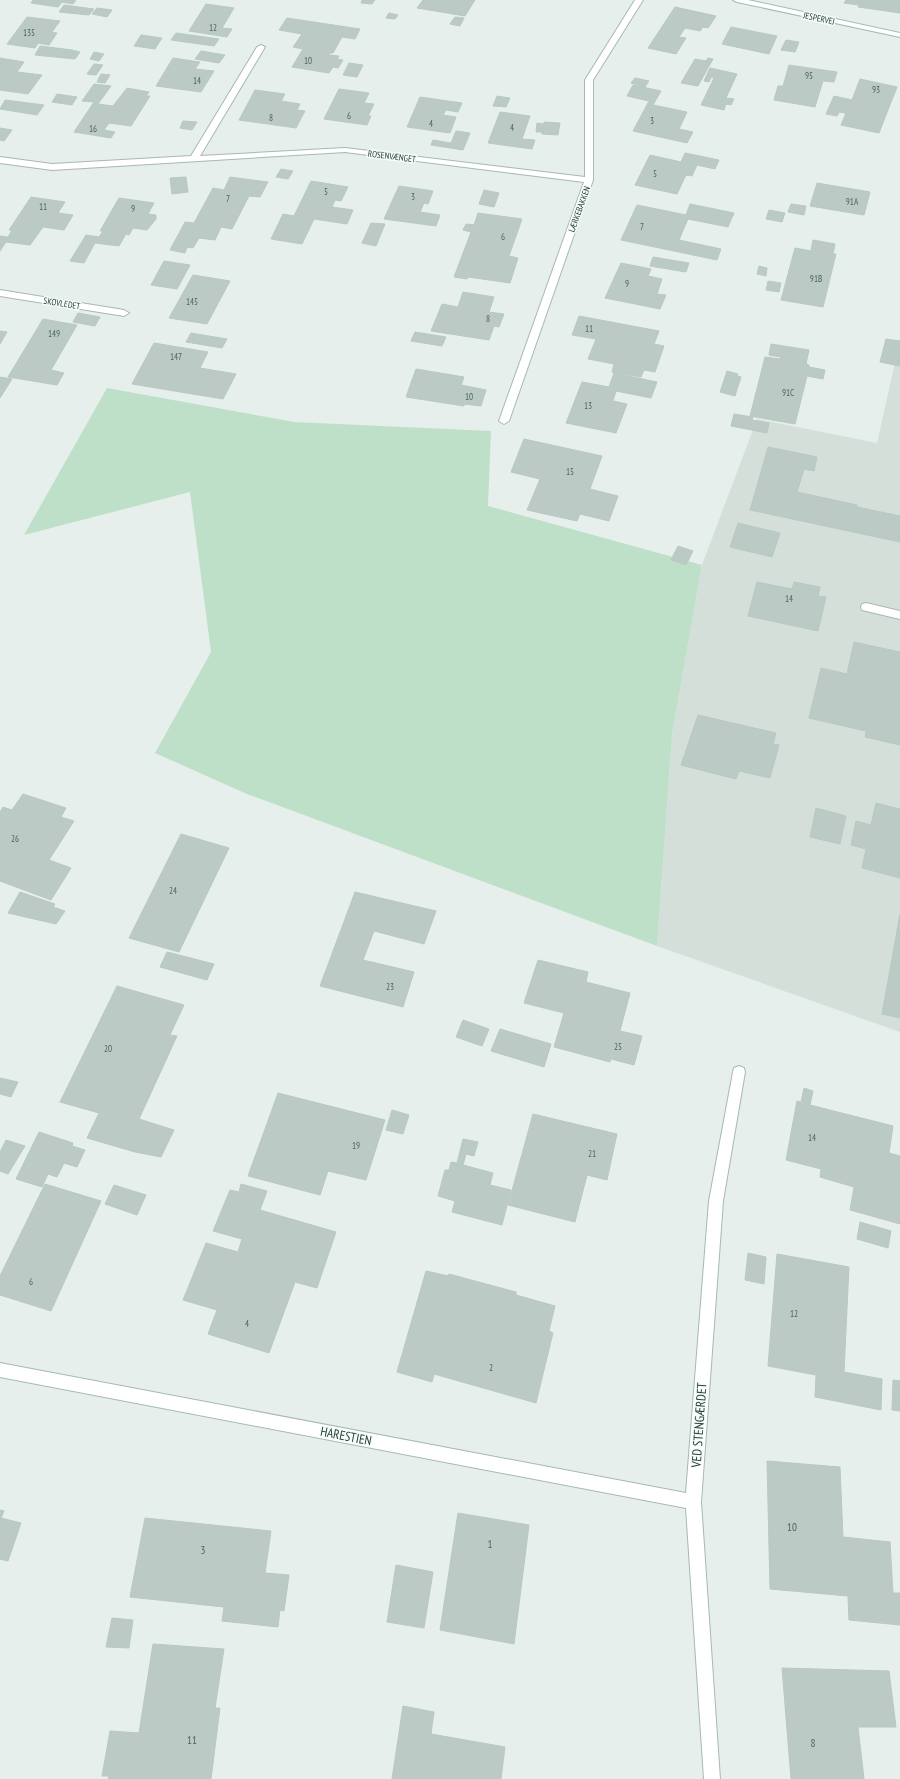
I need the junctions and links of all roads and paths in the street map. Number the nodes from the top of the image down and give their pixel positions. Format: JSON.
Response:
{"nodes":[{"id":1,"x":638,"y":0,"type":"edge"},
{"id":2,"x":737,"y":0,"type":"edge"},
{"id":3,"x":900,"y":35,"type":"edge"},
{"id":4,"x":261,"y":46,"type":"dead end"},
{"id":5,"x":194,"y":159,"type":"junction"},
{"id":6,"x":0,"y":160,"type":"edge"},
{"id":7,"x":589,"y":180,"type":"junction"},
{"id":8,"x":0,"y":294,"type":"edge"},
{"id":9,"x":124,"y":313,"type":"dead end"},
{"id":10,"x":504,"y":421,"type":"dead end"},
{"id":11,"x":866,"y":608,"type":"dead end"},
{"id":12,"x":900,"y":615,"type":"edge"},
{"id":13,"x":740,"y":1072,"type":"dead end"},
{"id":14,"x":0,"y":1370,"type":"edge"},
{"id":15,"x":693,"y":1502,"type":"junction"},
{"id":16,"x":712,"y":1779,"type":"edge"}],
"edges":[{"from":1,"to":7,"type":"street","name":"LÆRKEBAKKEN"},
{"from":2,"to":3,"type":"street","name":"JESPERVEJ"},
{"from":4,"to":5,"type":"street"},
{"from":5,"to":6,"type":"street","name":"ROSENVÆNGET"},
{"from":5,"to":7,"type":"street","name":"ROSENVÆNGET"},
{"from":7,"to":10,"type":"street","name":"LÆRKEBAKKEN"},
{"from":8,"to":9,"type":"street","name":"SKOVLEDET"},
{"from":11,"to":12,"type":"street"},
{"from":13,"to":15,"type":"street","name":"VED STENGÆRDET"},
{"from":14,"to":15,"type":"street","name":"HARESTIEN"},
{"from":15,"to":16,"type":"street","name":"VED STENGÆRDET"}]}
